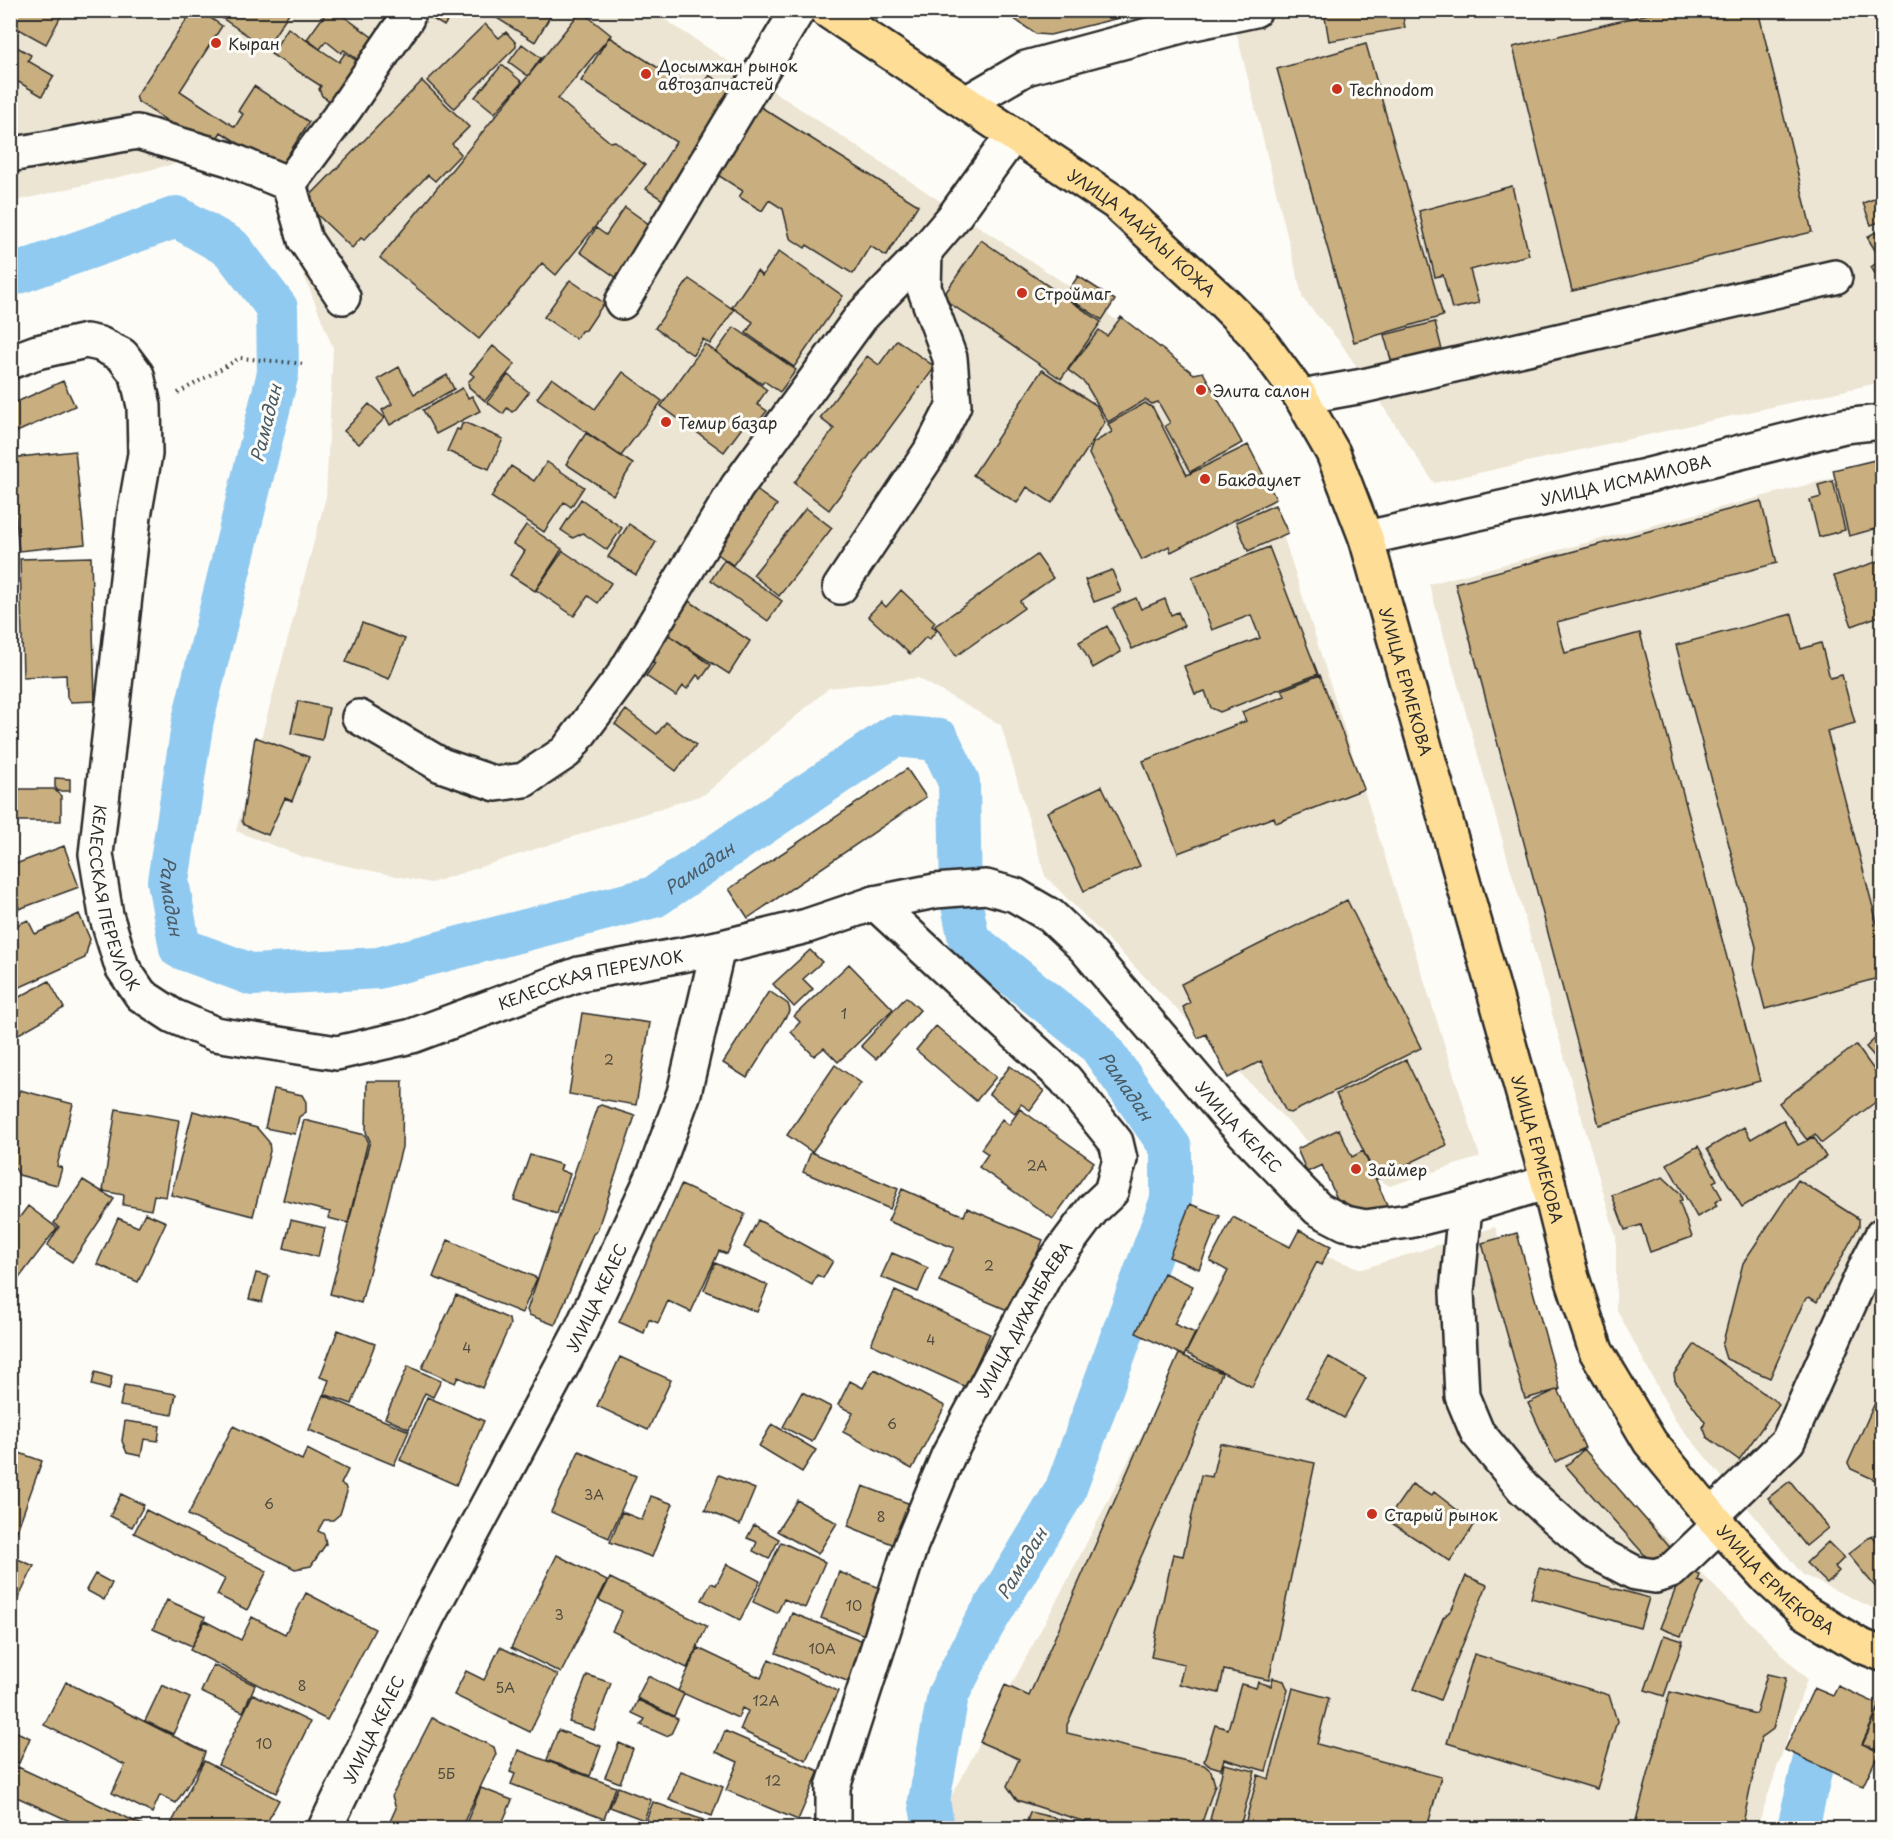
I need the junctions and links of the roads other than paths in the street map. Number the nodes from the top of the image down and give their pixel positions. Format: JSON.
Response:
{"nodes":[{"id":1,"x":407,"y":10,"type":"edge"},
{"id":2,"x":798,"y":10,"type":"edge"},
{"id":3,"x":826,"y":10,"type":"edge"},
{"id":4,"x":1255,"y":10,"type":"edge"},
{"id":5,"x":1187,"y":17,"type":"edge"},
{"id":6,"x":966,"y":103,"type":"junction"},
{"id":7,"x":1013,"y":135,"type":"junction"},
{"id":8,"x":10,"y":155,"type":"edge"},
{"id":9,"x":289,"y":184,"type":"junction"},
{"id":10,"x":925,"y":251,"type":"junction"},
{"id":11,"x":1835,"y":277,"type":"dead end"},
{"id":12,"x":342,"y":297,"type":"dead end"},
{"id":13,"x":622,"y":302,"type":"dead end"},
{"id":14,"x":10,"y":362,"type":"edge"},
{"id":15,"x":1301,"y":397,"type":"junction"},
{"id":16,"x":1882,"y":422,"type":"edge"},
{"id":17,"x":1366,"y":538,"type":"junction"},
{"id":18,"x":840,"y":587,"type":"dead end"},
{"id":19,"x":359,"y":717,"type":"dead end"},
{"id":20,"x":875,"y":903,"type":"junction"},
{"id":21,"x":718,"y":948,"type":"junction"},
{"id":22,"x":1548,"y":1182,"type":"junction"},
{"id":23,"x":1465,"y":1207,"type":"junction"},
{"id":24,"x":1882,"y":1235,"type":"edge"},
{"id":25,"x":1714,"y":1521,"type":"junction"},
{"id":26,"x":1882,"y":1653,"type":"edge"},
{"id":27,"x":325,"y":1828,"type":"edge"},
{"id":28,"x":833,"y":1828,"type":"edge"}],
"edges":[{"from":1,"to":9,"type":"street"},
{"from":2,"to":13,"type":"street"},
{"from":3,"to":6,"type":"main road","name":"УЛИЦА МАЙЛЫ КОЖА"},
{"from":4,"to":5,"type":"street"},
{"from":5,"to":6,"type":"street"},
{"from":6,"to":7,"type":"main road","name":"УЛИЦА МАЙЛЫ КОЖА"},
{"from":7,"to":10,"type":"street"},
{"from":7,"to":15,"type":"main road","name":"УЛИЦА МАЙЛЫ КОЖА"},
{"from":8,"to":9,"type":"street"},
{"from":9,"to":12,"type":"street"},
{"from":10,"to":18,"type":"street"},
{"from":10,"to":19,"type":"street"},
{"from":11,"to":15,"type":"street"},
{"from":14,"to":21,"type":"street","name":"КЕЛЕССКАЯ ПЕРЕУЛОК"},
{"from":15,"to":17,"type":"main road","name":"УЛИЦА МАЙЛЫ КОЖА"},
{"from":16,"to":17,"type":"street","name":"УЛИЦА ИСМАИЛОВА"},
{"from":17,"to":22,"type":"main road","name":"УЛИЦА ЕРМЕКОВА"},
{"from":20,"to":21,"type":"street"},
{"from":20,"to":23,"type":"street","name":"УЛИЦА КЕЛЕС"},
{"from":20,"to":28,"type":"street","name":"УЛИЦА ДИХАНБАЕВА"},
{"from":21,"to":27,"type":"street","name":"УЛИЦА КЕЛЕС"},
{"from":22,"to":23,"type":"street","name":"УЛИЦА КЕЛЕС"},
{"from":22,"to":25,"type":"main road","name":"УЛИЦА ЕРМЕКОВА"},
{"from":23,"to":25,"type":"street"},
{"from":24,"to":25,"type":"street"},
{"from":25,"to":26,"type":"main road","name":"УЛИЦА ЕРМЕКОВА"}]}
